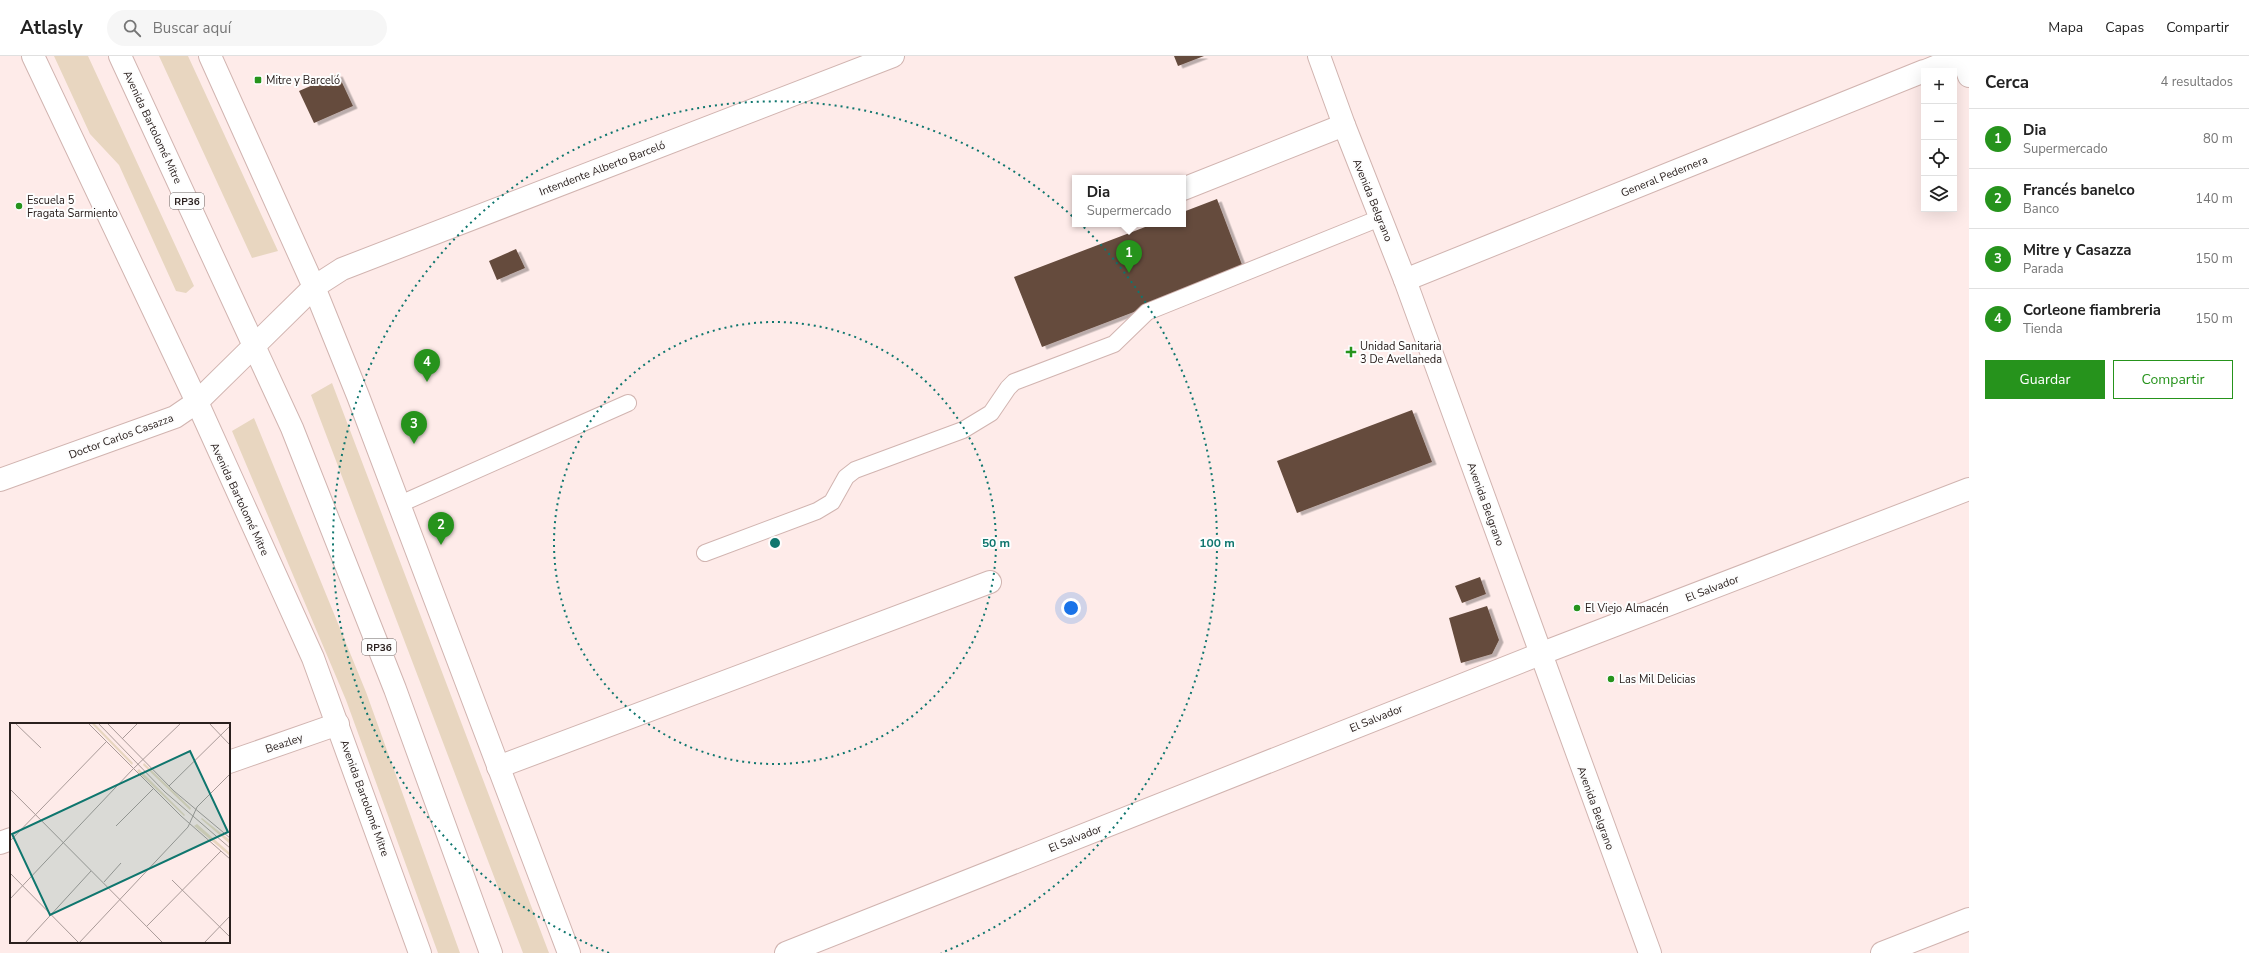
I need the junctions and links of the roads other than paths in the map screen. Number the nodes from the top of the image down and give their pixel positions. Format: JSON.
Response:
{"nodes":[{"id":1,"x":33,"y":56,"type":"edge"},
{"id":2,"x":120,"y":56,"type":"edge"},
{"id":3,"x":210,"y":56,"type":"edge"},
{"id":4,"x":892,"y":56,"type":"edge"},
{"id":5,"x":1319,"y":56,"type":"edge"},
{"id":6,"x":1962,"y":56,"type":"edge"},
{"id":7,"x":1932,"y":68,"type":"edge"},
{"id":8,"x":1921,"y":72,"type":"edge"},
{"id":9,"x":1969,"y":76,"type":"edge"},
{"id":10,"x":1344,"y":125,"type":"junction"},
{"id":11,"x":1186,"y":188,"type":"edge"},
{"id":12,"x":1380,"y":218,"type":"junction"},
{"id":13,"x":1405,"y":280,"type":"junction"},
{"id":14,"x":314,"y":287,"type":"junction"},
{"id":15,"x":254,"y":345,"type":"junction"},
{"id":16,"x":197,"y":402,"type":"junction"},
{"id":17,"x":628,"y":403,"type":"dead end"},
{"id":18,"x":0,"y":480,"type":"edge"},
{"id":19,"x":1969,"y":489,"type":"edge"},
{"id":20,"x":400,"y":504,"type":"junction"},
{"id":21,"x":705,"y":553,"type":"dead end"},
{"id":22,"x":990,"y":582,"type":"dead end"},
{"id":23,"x":1540,"y":654,"type":"junction"},
{"id":24,"x":338,"y":724,"type":"junction"},
{"id":25,"x":230,"y":762,"type":"edge"},
{"id":26,"x":498,"y":766,"type":"junction"},
{"id":27,"x":10,"y":839,"type":"edge"},
{"id":28,"x":0,"y":843,"type":"edge"},
{"id":29,"x":1969,"y":919,"type":"edge"},
{"id":30,"x":420,"y":953,"type":"edge"},
{"id":31,"x":492,"y":953,"type":"edge"},
{"id":32,"x":569,"y":953,"type":"edge"},
{"id":33,"x":786,"y":953,"type":"edge"},
{"id":34,"x":1650,"y":953,"type":"edge"},
{"id":35,"x":1882,"y":953,"type":"edge"}],
"edges":[{"from":1,"to":16,"type":"street","name":"Avenida Bartolomé Mitre"},
{"from":2,"to":15,"type":"street","name":"Avenida Bartolomé Mitre","number":"RP36"},
{"from":3,"to":14,"type":"street"},
{"from":4,"to":14,"type":"street","name":"Intendente Alberto Barceló"},
{"from":5,"to":10,"type":"street","name":"Avenida Belgrano"},
{"from":6,"to":7,"type":"street","name":"General Pedernera"},
{"from":6,"to":9,"type":"street"},
{"from":8,"to":13,"type":"street","name":"General Pedernera"},
{"from":10,"to":11,"type":"street"},
{"from":10,"to":12,"type":"street","name":"Avenida Belgrano"},
{"from":12,"to":13,"type":"street","name":"Avenida Belgrano"},
{"from":12,"to":21,"type":"lane"},
{"from":13,"to":23,"type":"street","name":"Avenida Belgrano"},
{"from":14,"to":15,"type":"street","name":"Doctor Carlos Casazza"},
{"from":14,"to":20,"type":"street"},
{"from":15,"to":16,"type":"street","name":"Doctor Carlos Casazza"},
{"from":15,"to":31,"type":"street","name":"Avenida Bartolomé Mitre","number":"RP36"},
{"from":16,"to":18,"type":"street","name":"Doctor Carlos Casazza"},
{"from":16,"to":24,"type":"street","name":"Avenida Bartolomé Mitre"},
{"from":17,"to":20,"type":"lane"},
{"from":19,"to":23,"type":"street","name":"El Salvador"},
{"from":20,"to":26,"type":"street"},
{"from":22,"to":26,"type":"street"},
{"from":23,"to":33,"type":"street","name":"El Salvador"},
{"from":23,"to":34,"type":"street","name":"Avenida Belgrano"},
{"from":24,"to":25,"type":"street","name":"Beazley"},
{"from":24,"to":30,"type":"street","name":"Avenida Bartolomé Mitre"},
{"from":26,"to":32,"type":"street"},
{"from":27,"to":28,"type":"street"},
{"from":29,"to":35,"type":"street"}]}
